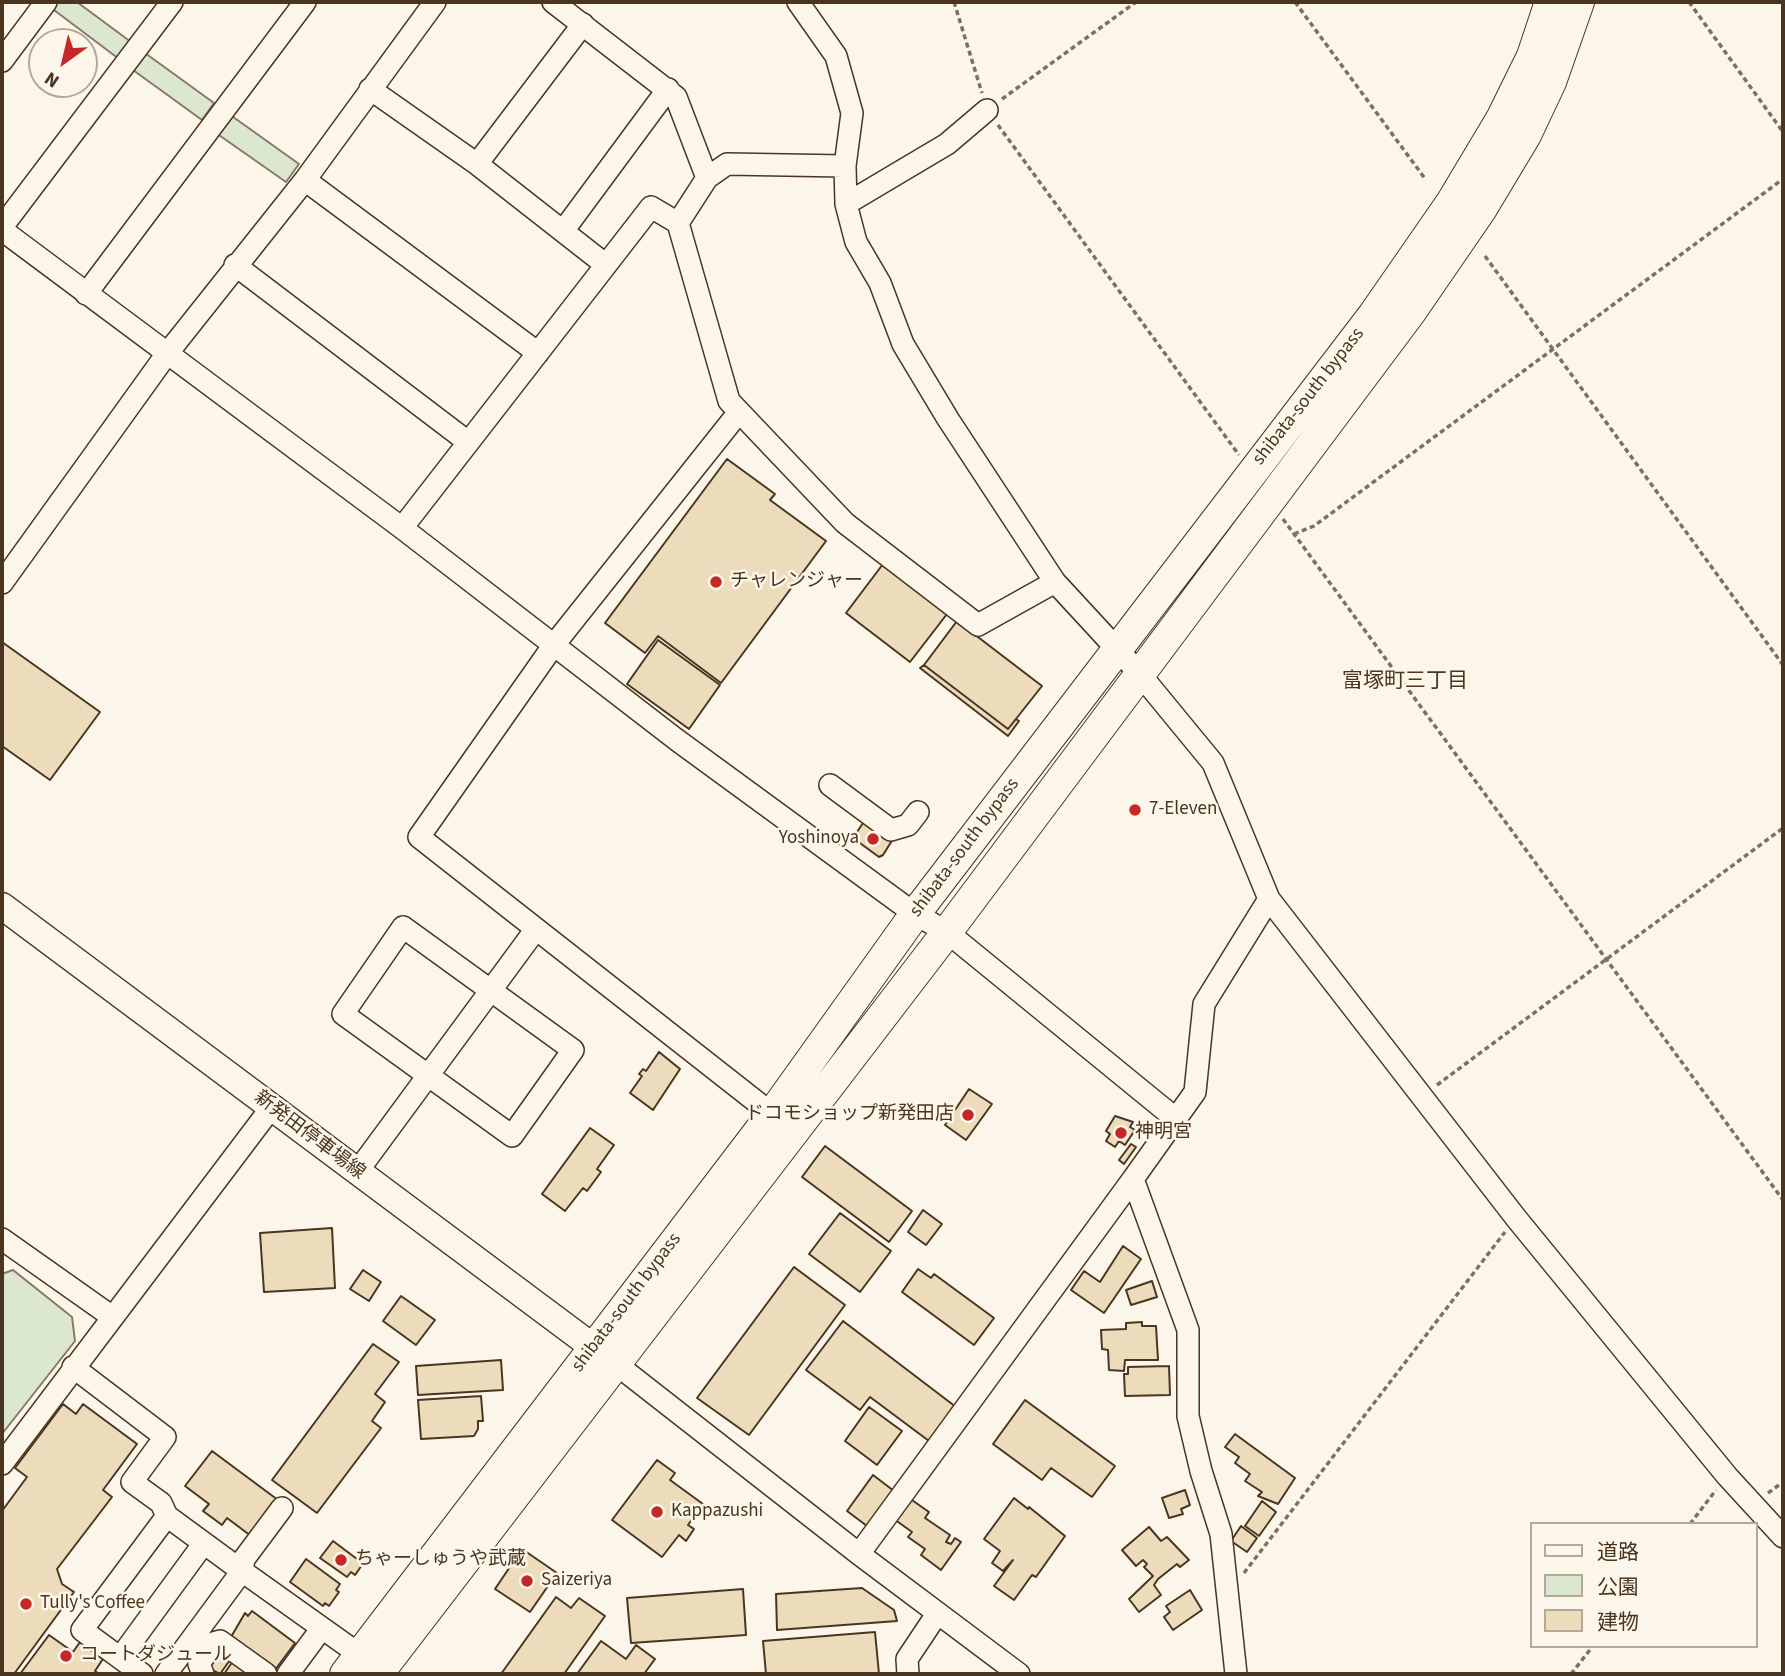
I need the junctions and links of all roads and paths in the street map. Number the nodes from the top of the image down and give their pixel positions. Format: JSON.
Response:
{"nodes":[{"id":1,"x":46,"y":2,"type":"edge"},
{"id":2,"x":172,"y":2,"type":"edge"},
{"id":3,"x":304,"y":2,"type":"edge"},
{"id":4,"x":436,"y":2,"type":"edge"},
{"id":5,"x":553,"y":2,"type":"edge"},
{"id":6,"x":798,"y":2,"type":"edge"},
{"id":7,"x":954,"y":2,"type":"edge"},
{"id":8,"x":1136,"y":2,"type":"edge"},
{"id":9,"x":1295,"y":2,"type":"edge"},
{"id":10,"x":1550,"y":2,"type":"edge"},
{"id":11,"x":1578,"y":2,"type":"edge"},
{"id":12,"x":1689,"y":2,"type":"edge"},
{"id":13,"x":583,"y":24,"type":"junction"},
{"id":14,"x":2,"y":61,"type":"edge"},
{"id":15,"x":370,"y":89,"type":"junction"},
{"id":16,"x":668,"y":89,"type":"junction"},
{"id":17,"x":987,"y":110,"type":"junction"},
{"id":18,"x":1783,"y":132,"type":"edge"},
{"id":19,"x":477,"y":164,"type":"junction"},
{"id":20,"x":845,"y":166,"type":"junction"},
{"id":21,"x":707,"y":178,"type":"junction"},
{"id":22,"x":1783,"y":179,"type":"edge"},
{"id":23,"x":304,"y":180,"type":"junction"},
{"id":24,"x":1426,"y":180,"type":"dead end"},
{"id":25,"x":845,"y":204,"type":"junction"},
{"id":26,"x":678,"y":223,"type":"junction"},
{"id":27,"x":2,"y":229,"type":"edge"},
{"id":28,"x":563,"y":232,"type":"junction"},
{"id":29,"x":1485,"y":256,"type":"dead end"},
{"id":30,"x":234,"y":265,"type":"junction"},
{"id":31,"x":606,"y":265,"type":"junction"},
{"id":32,"x":86,"y":294,"type":"junction"},
{"id":33,"x":1553,"y":349,"type":"junction"},
{"id":34,"x":538,"y":353,"type":"junction"},
{"id":35,"x":166,"y":355,"type":"junction"},
{"id":36,"x":739,"y":412,"type":"junction"},
{"id":37,"x":468,"y":442,"type":"junction"},
{"id":38,"x":1252,"y":471,"type":"junction"},
{"id":39,"x":1270,"y":502,"type":"junction"},
{"id":40,"x":402,"y":528,"type":"junction"},
{"id":41,"x":1294,"y":534,"type":"junction"},
{"id":42,"x":8,"y":575,"type":"edge"},
{"id":43,"x":1055,"y":582,"type":"junction"},
{"id":44,"x":553,"y":646,"type":"junction"},
{"id":45,"x":1118,"y":649,"type":"junction"},
{"id":46,"x":1783,"y":665,"type":"edge"},
{"id":47,"x":1139,"y":673,"type":"junction"},
{"id":48,"x":830,"y":785,"type":"dead end"},
{"id":49,"x":918,"y":811,"type":"dead end"},
{"id":50,"x":1783,"y":828,"type":"edge"},
{"id":51,"x":1269,"y":899,"type":"junction"},
{"id":52,"x":2,"y":906,"type":"edge"},
{"id":53,"x":915,"y":914,"type":"junction"},
{"id":54,"x":536,"y":929,"type":"junction"},
{"id":55,"x":947,"y":932,"type":"junction"},
{"id":56,"x":1608,"y":960,"type":"junction"},
{"id":57,"x":491,"y":990,"type":"junction"},
{"id":58,"x":428,"y":1076,"type":"junction"},
{"id":59,"x":1420,"y":1097,"type":"junction"},
{"id":60,"x":271,"y":1108,"type":"junction"},
{"id":61,"x":772,"y":1114,"type":"junction"},
{"id":62,"x":1176,"y":1119,"type":"junction"},
{"id":63,"x":357,"y":1172,"type":"junction"},
{"id":64,"x":1133,"y":1179,"type":"junction"},
{"id":65,"x":1783,"y":1200,"type":"edge"},
{"id":66,"x":1516,"y":1218,"type":"junction"},
{"id":67,"x":3,"y":1243,"type":"edge"},
{"id":68,"x":111,"y":1317,"type":"junction"},
{"id":69,"x":605,"y":1356,"type":"junction"},
{"id":70,"x":73,"y":1367,"type":"junction"},
{"id":71,"x":2,"y":1464,"type":"edge"},
{"id":72,"x":1727,"y":1476,"type":"junction"},
{"id":73,"x":282,"y":1508,"type":"dead end"},
{"id":74,"x":167,"y":1517,"type":"junction"},
{"id":75,"x":1692,"y":1522,"type":"edge"},
{"id":76,"x":1783,"y":1536,"type":"edge"},
{"id":77,"x":204,"y":1544,"type":"junction"},
{"id":78,"x":859,"y":1554,"type":"junction"},
{"id":79,"x":243,"y":1571,"type":"junction"},
{"id":80,"x":1228,"y":1594,"type":"junction"},
{"id":81,"x":937,"y":1614,"type":"junction"},
{"id":82,"x":322,"y":1628,"type":"junction"},
{"id":83,"x":1591,"y":1648,"type":"edge"},
{"id":84,"x":120,"y":1658,"type":"junction"},
{"id":85,"x":361,"y":1668,"type":"edge"},
{"id":86,"x":142,"y":1674,"type":"edge"},
{"id":87,"x":166,"y":1674,"type":"edge"},
{"id":88,"x":203,"y":1674,"type":"edge"},
{"id":89,"x":266,"y":1674,"type":"edge"},
{"id":90,"x":288,"y":1674,"type":"edge"},
{"id":91,"x":908,"y":1674,"type":"edge"},
{"id":92,"x":1018,"y":1674,"type":"edge"},
{"id":93,"x":1236,"y":1674,"type":"edge"},
{"id":94,"x":1571,"y":1674,"type":"edge"}],
"edges":[{"from":1,"to":14,"type":"street"},
{"from":2,"to":27,"type":"street"},
{"from":3,"to":32,"type":"street"},
{"from":4,"to":15,"type":"street"},
{"from":5,"to":13,"type":"street"},
{"from":6,"to":20,"type":"street"},
{"from":7,"to":17,"type":"path"},
{"from":8,"to":17,"type":"path"},
{"from":9,"to":24,"type":"path"},
{"from":10,"to":38,"type":"highway","name":"shibata-south bypass"},
{"from":11,"to":39,"type":"highway","name":"shibata-south bypass"},
{"from":12,"to":18,"type":"path"},
{"from":13,"to":16,"type":"street"},
{"from":13,"to":19,"type":"street"},
{"from":15,"to":19,"type":"street"},
{"from":15,"to":23,"type":"street"},
{"from":16,"to":21,"type":"street"},
{"from":16,"to":28,"type":"street"},
{"from":17,"to":25,"type":"street"},
{"from":17,"to":38,"type":"path"},
{"from":19,"to":28,"type":"street"},
{"from":20,"to":21,"type":"street"},
{"from":20,"to":25,"type":"street"},
{"from":21,"to":26,"type":"street"},
{"from":22,"to":33,"type":"path"},
{"from":23,"to":30,"type":"street"},
{"from":23,"to":34,"type":"street"},
{"from":25,"to":43,"type":"street"},
{"from":26,"to":31,"type":"street"},
{"from":26,"to":36,"type":"street"},
{"from":27,"to":32,"type":"street"},
{"from":28,"to":31,"type":"street"},
{"from":29,"to":33,"type":"path"},
{"from":30,"to":35,"type":"street"},
{"from":30,"to":37,"type":"street"},
{"from":31,"to":34,"type":"street"},
{"from":32,"to":35,"type":"street"},
{"from":33,"to":41,"type":"path"},
{"from":33,"to":46,"type":"path"},
{"from":34,"to":37,"type":"street"},
{"from":35,"to":40,"type":"street"},
{"from":35,"to":42,"type":"street"},
{"from":36,"to":43,"type":"street"},
{"from":36,"to":44,"type":"street"},
{"from":37,"to":40,"type":"street"},
{"from":38,"to":45,"type":"highway","name":"shibata-south bypass"},
{"from":39,"to":41,"type":"path"},
{"from":39,"to":47,"type":"highway","name":"shibata-south bypass"},
{"from":40,"to":44,"type":"street"},
{"from":41,"to":56,"type":"path"},
{"from":43,"to":45,"type":"street"},
{"from":44,"to":53,"type":"street"},
{"from":44,"to":54,"type":"street"},
{"from":45,"to":47,"type":"street"},
{"from":45,"to":53,"type":"highway","name":"shibata-south bypass"},
{"from":47,"to":51,"type":"street"},
{"from":47,"to":55,"type":"highway","name":"shibata-south bypass"},
{"from":48,"to":49,"type":"street"},
{"from":50,"to":56,"type":"path"},
{"from":51,"to":59,"type":"street"},
{"from":51,"to":62,"type":"street"},
{"from":52,"to":60,"type":"main road","name":"新発田停車場線"},
{"from":53,"to":55,"type":"street"},
{"from":53,"to":61,"type":"highway","name":"shibata-south bypass"},
{"from":54,"to":57,"type":"street"},
{"from":54,"to":61,"type":"street"},
{"from":55,"to":62,"type":"street"},
{"from":55,"to":69,"type":"highway","name":"shibata-south bypass"},
{"from":56,"to":59,"type":"path"},
{"from":56,"to":65,"type":"path"},
{"from":57,"to":58,"type":"street"},
{"from":57,"to":58,"type":"street"},
{"from":57,"to":58,"type":"street"},
{"from":58,"to":63,"type":"street"},
{"from":59,"to":66,"type":"street"},
{"from":60,"to":63,"type":"main road","name":"新発田停車場線"},
{"from":60,"to":68,"type":"street"},
{"from":61,"to":69,"type":"highway","name":"shibata-south bypass"},
{"from":62,"to":64,"type":"street"},
{"from":63,"to":69,"type":"main road","name":"新発田停車場線"},
{"from":64,"to":78,"type":"street"},
{"from":64,"to":80,"type":"street"},
{"from":66,"to":72,"type":"street"},
{"from":66,"to":80,"type":"path"},
{"from":67,"to":68,"type":"street"},
{"from":68,"to":70,"type":"street"},
{"from":69,"to":78,"type":"street"},
{"from":69,"to":85,"type":"highway","name":"shibata-south bypass"},
{"from":70,"to":71,"type":"street"},
{"from":70,"to":74,"type":"street"},
{"from":72,"to":75,"type":"path"},
{"from":72,"to":76,"type":"street"},
{"from":73,"to":79,"type":"street"},
{"from":74,"to":77,"type":"street"},
{"from":74,"to":84,"type":"street"},
{"from":77,"to":79,"type":"street"},
{"from":77,"to":84,"type":"street"},
{"from":78,"to":81,"type":"street"},
{"from":79,"to":82,"type":"street"},
{"from":79,"to":87,"type":"street"},
{"from":80,"to":93,"type":"street"},
{"from":81,"to":91,"type":"street"},
{"from":81,"to":92,"type":"street"},
{"from":82,"to":85,"type":"street"},
{"from":82,"to":90,"type":"street"},
{"from":83,"to":94,"type":"path"},
{"from":84,"to":86,"type":"street"},
{"from":88,"to":89,"type":"street"}]}
